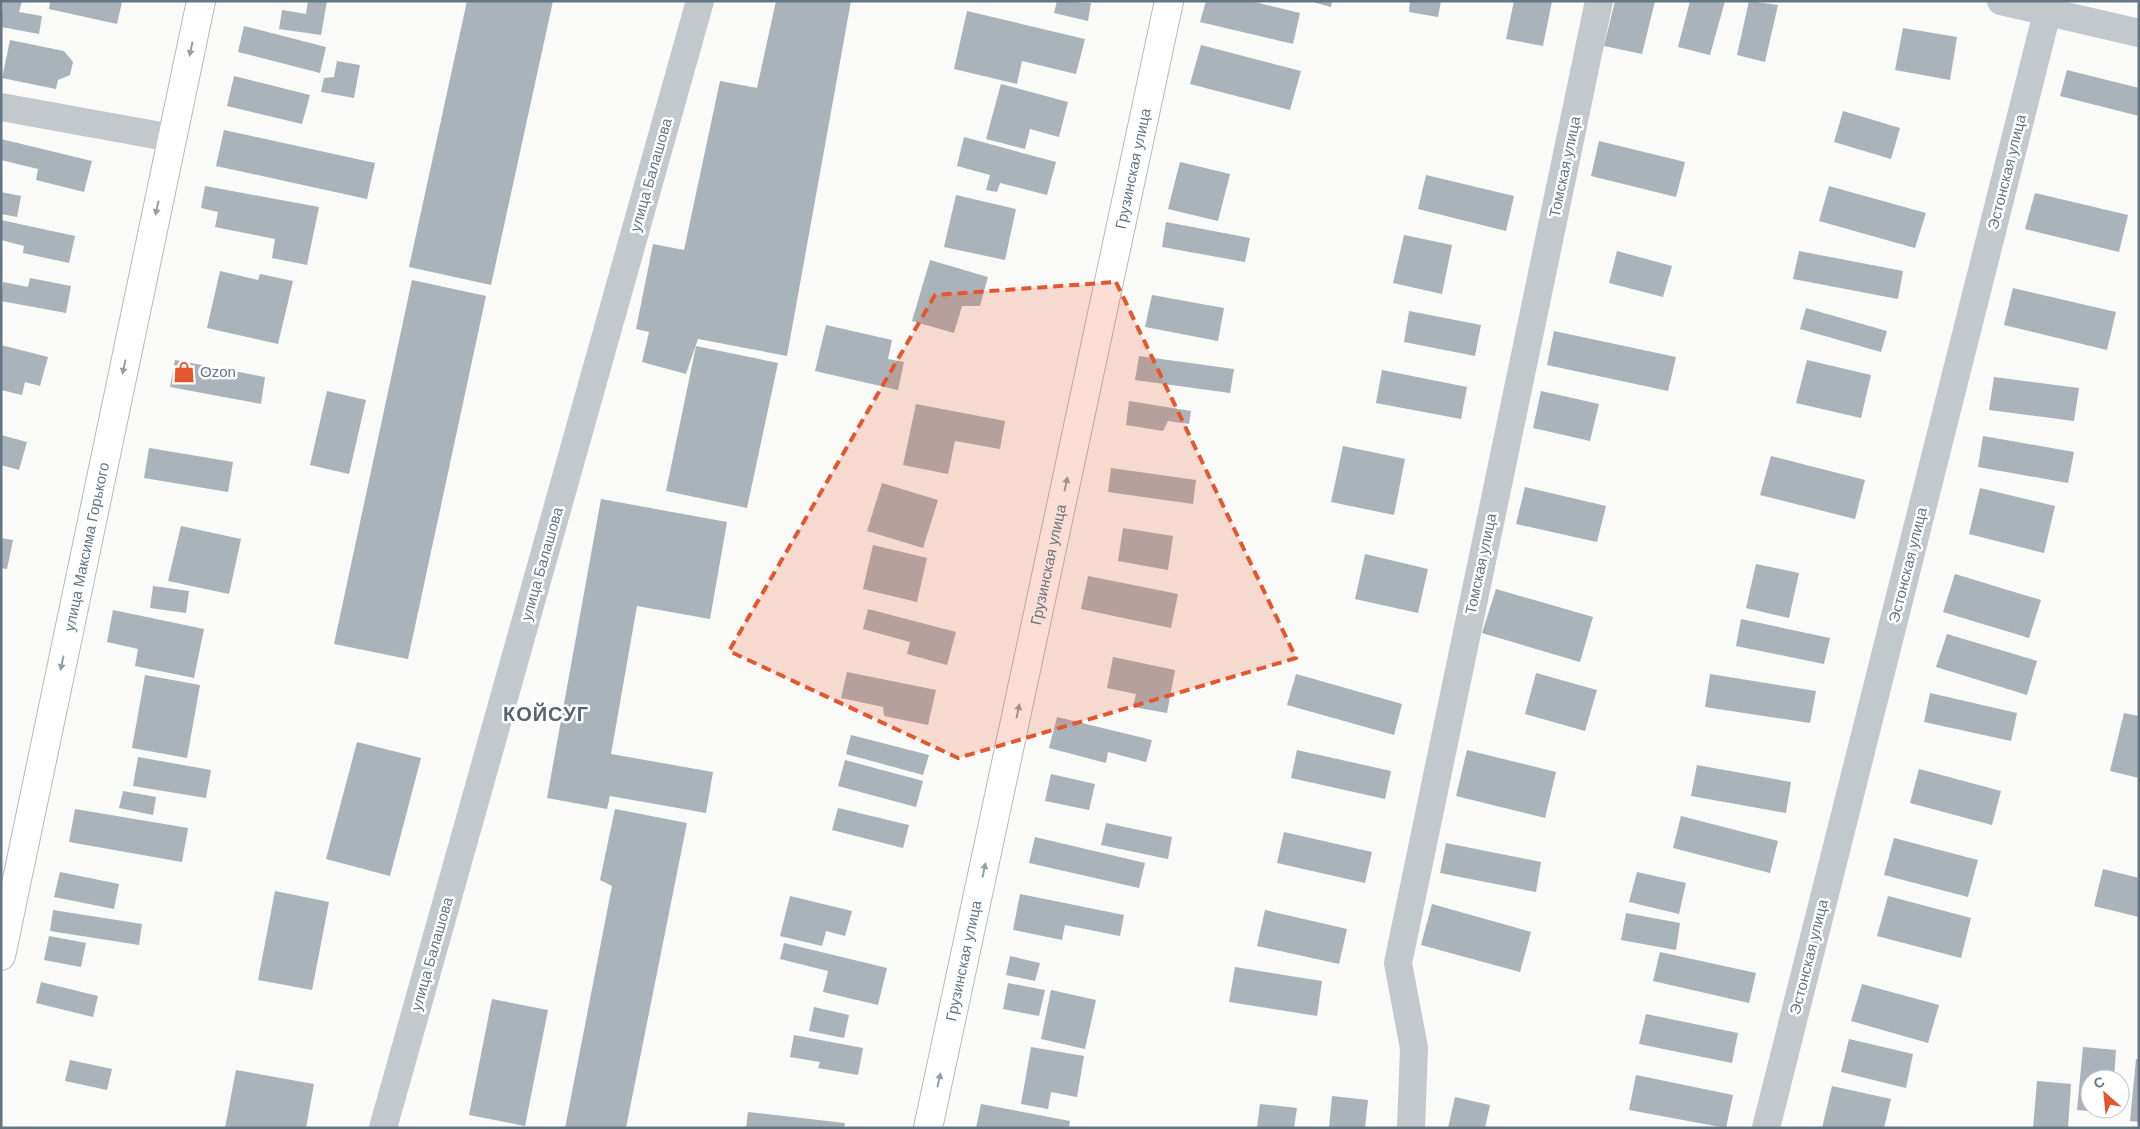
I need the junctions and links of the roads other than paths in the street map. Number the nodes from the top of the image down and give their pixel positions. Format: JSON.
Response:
{"nodes":[{"id":1,"x":201,"y":1,"type":"edge"},
{"id":2,"x":700,"y":1,"type":"edge"},
{"id":3,"x":1170,"y":1,"type":"edge"},
{"id":4,"x":1600,"y":1,"type":"edge"},
{"id":5,"x":2001,"y":1,"type":"edge"},
{"id":6,"x":2049,"y":7,"type":"edge"},
{"id":7,"x":2139,"y":33,"type":"edge"},
{"id":8,"x":1,"y":107,"type":"edge"},
{"id":9,"x":172,"y":138,"type":"junction"},
{"id":10,"x":1,"y":956,"type":"edge"},
{"id":11,"x":383,"y":1128,"type":"edge"},
{"id":12,"x":928,"y":1128,"type":"edge"},
{"id":13,"x":1411,"y":1128,"type":"edge"},
{"id":14,"x":1766,"y":1128,"type":"edge"}],
"edges":[{"from":1,"to":9,"type":"main road","name":"улица Максима Горького","one_way":true},
{"from":2,"to":11,"type":"street","name":"улица Балашова"},
{"from":12,"to":3,"type":"main road","name":"Грузинская улица","one_way":true},
{"from":4,"to":13,"type":"street","name":"Томская улица"},
{"from":5,"to":6,"type":"street"},
{"from":6,"to":7,"type":"street"},
{"from":6,"to":14,"type":"street","name":"Эстонская улица"},
{"from":8,"to":9,"type":"street"},
{"from":9,"to":10,"type":"main road","name":"улица Максима Горького","one_way":true}]}
